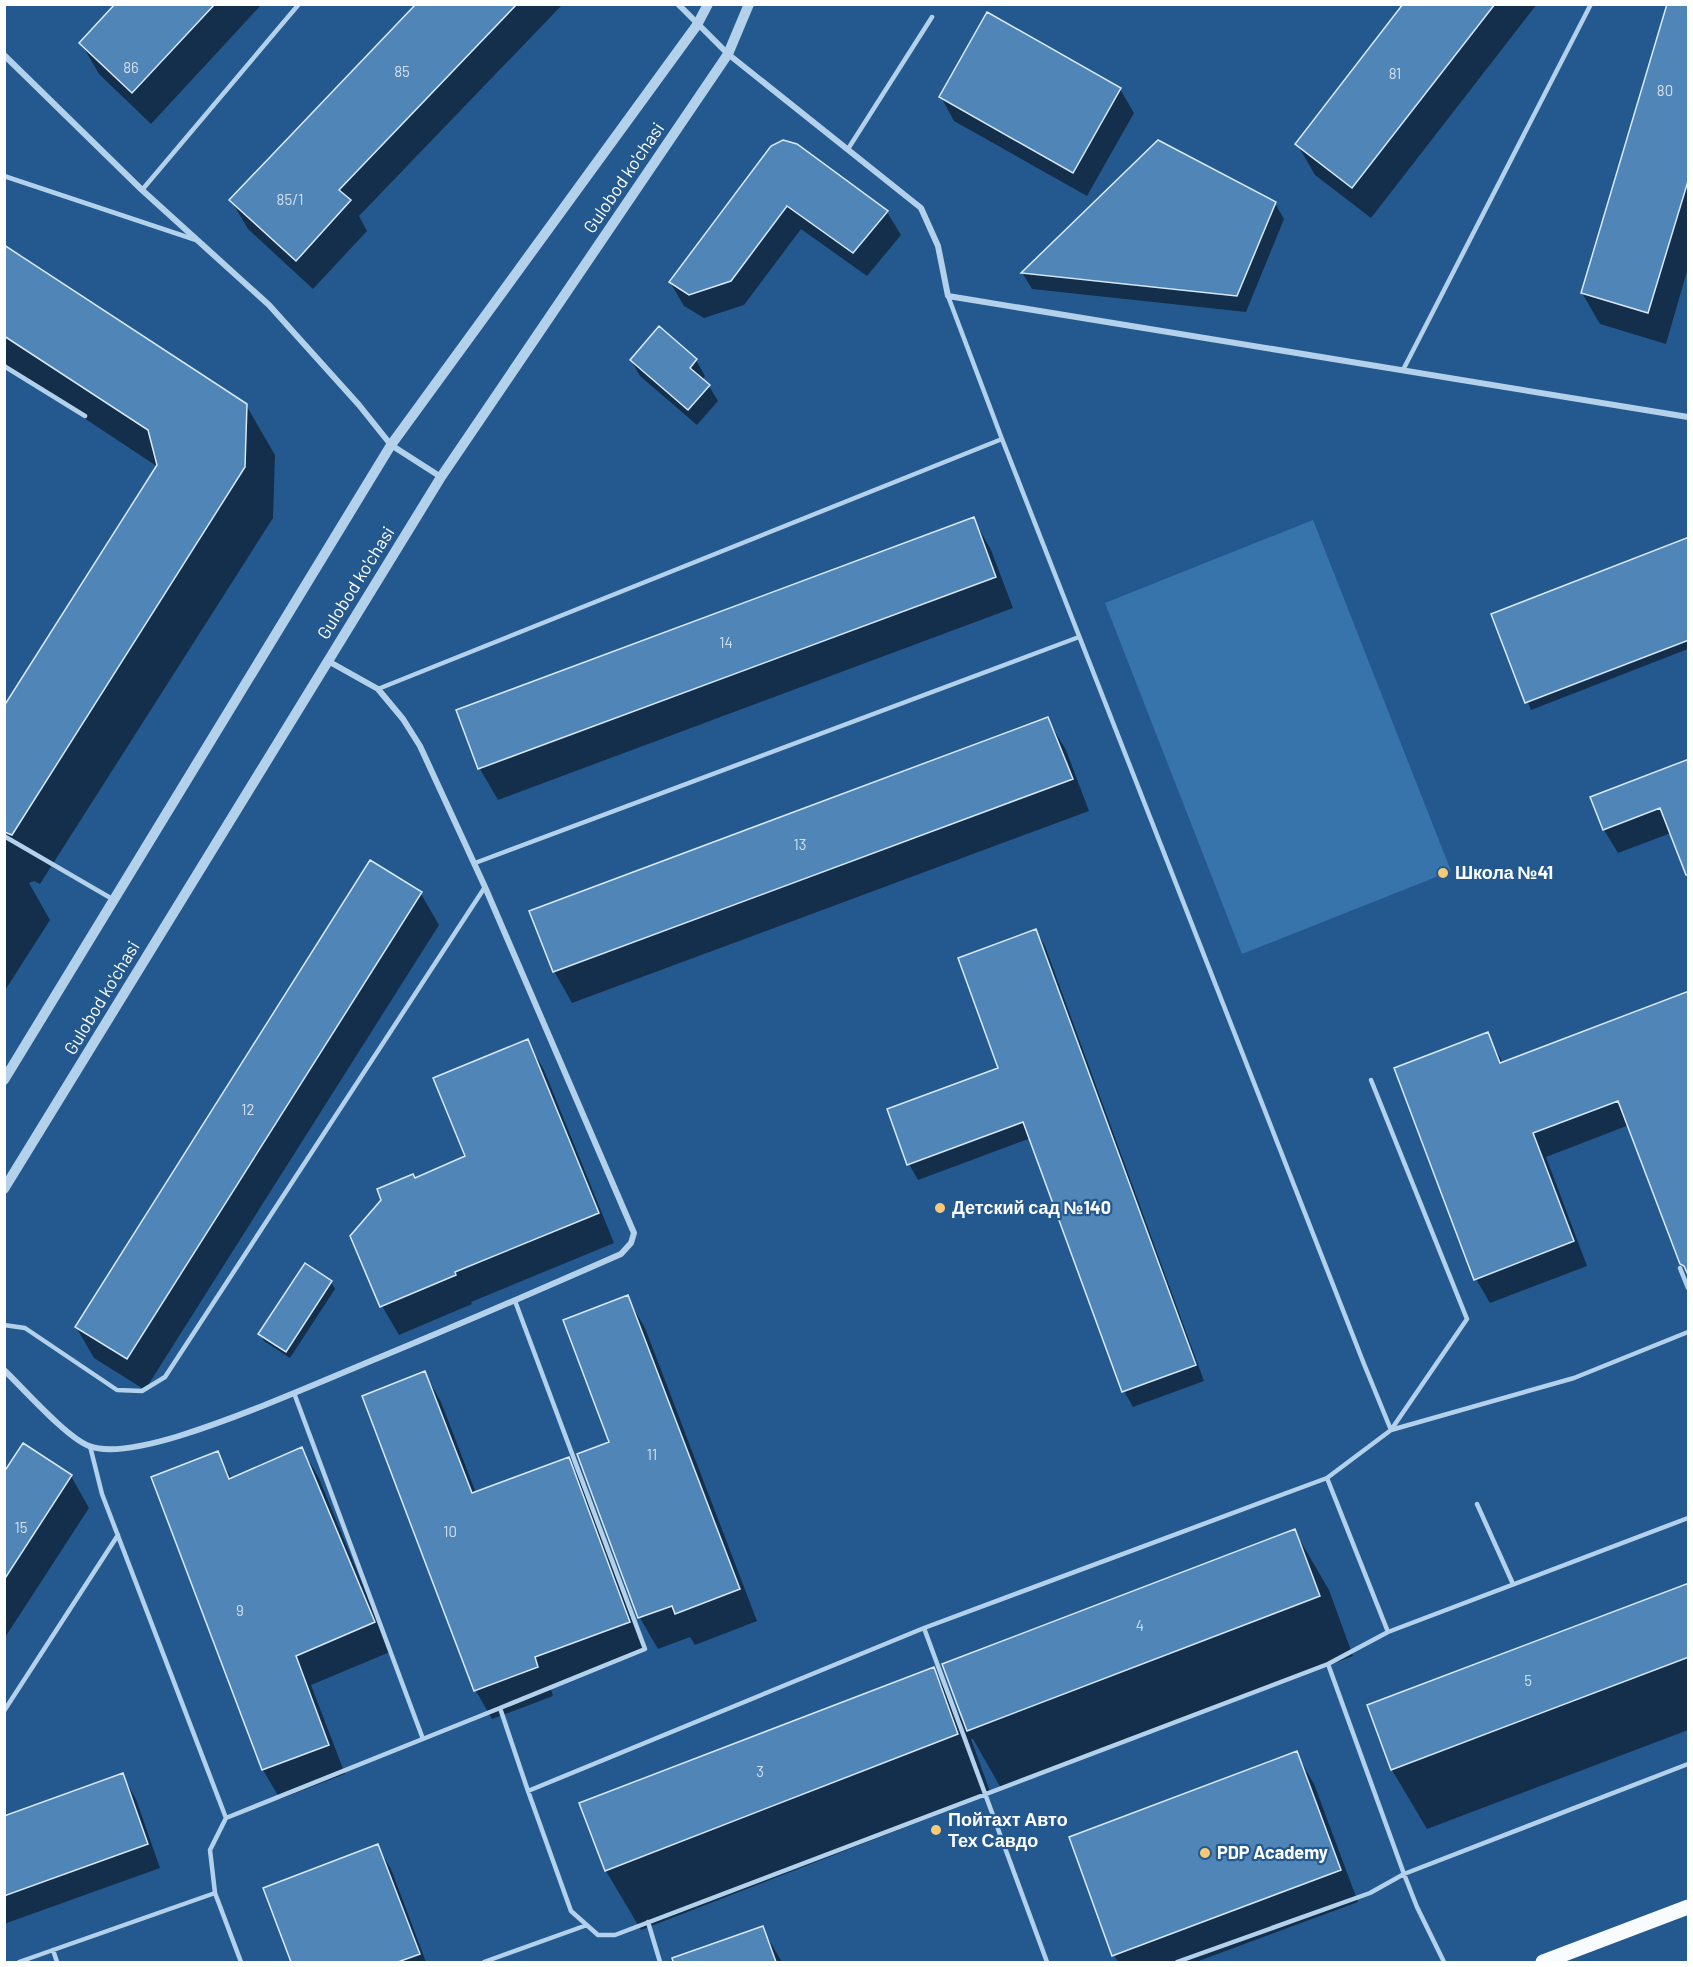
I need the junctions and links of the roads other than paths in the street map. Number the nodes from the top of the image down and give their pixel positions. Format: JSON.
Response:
{"nodes":[{"id":1,"x":299,"y":4,"type":"edge"},
{"id":2,"x":678,"y":4,"type":"edge"},
{"id":3,"x":708,"y":4,"type":"edge"},
{"id":4,"x":749,"y":4,"type":"edge"},
{"id":5,"x":1591,"y":4,"type":"edge"},
{"id":6,"x":932,"y":17,"type":"dead end"},
{"id":7,"x":697,"y":25,"type":"junction"},
{"id":8,"x":728,"y":54,"type":"junction"},
{"id":9,"x":4,"y":55,"type":"edge"},
{"id":10,"x":848,"y":149,"type":"junction"},
{"id":11,"x":4,"y":176,"type":"edge"},
{"id":12,"x":142,"y":190,"type":"junction"},
{"id":13,"x":199,"y":241,"type":"junction"},
{"id":14,"x":948,"y":296,"type":"junction"},
{"id":15,"x":4,"y":366,"type":"edge"},
{"id":16,"x":1403,"y":370,"type":"junction"},
{"id":17,"x":84,"y":416,"type":"dead end"},
{"id":18,"x":1689,"y":417,"type":"edge"},
{"id":19,"x":1002,"y":439,"type":"junction"},
{"id":20,"x":392,"y":445,"type":"junction"},
{"id":21,"x":441,"y":477,"type":"junction"},
{"id":22,"x":1079,"y":637,"type":"junction"},
{"id":23,"x":327,"y":661,"type":"junction"},
{"id":24,"x":378,"y":689,"type":"junction"},
{"id":25,"x":4,"y":836,"type":"edge"},
{"id":26,"x":475,"y":863,"type":"junction"},
{"id":27,"x":485,"y":887,"type":"junction"},
{"id":28,"x":114,"y":900,"type":"junction"},
{"id":29,"x":4,"y":1080,"type":"edge"},
{"id":30,"x":1371,"y":1080,"type":"dead end"},
{"id":31,"x":4,"y":1189,"type":"edge"},
{"id":32,"x":1680,"y":1268,"type":"dead end"},
{"id":33,"x":1689,"y":1287,"type":"edge"},
{"id":34,"x":515,"y":1301,"type":"junction"},
{"id":35,"x":4,"y":1325,"type":"edge"},
{"id":36,"x":1689,"y":1332,"type":"edge"},
{"id":37,"x":4,"y":1370,"type":"edge"},
{"id":38,"x":294,"y":1393,"type":"junction"},
{"id":39,"x":1391,"y":1430,"type":"junction"},
{"id":40,"x":90,"y":1446,"type":"junction"},
{"id":41,"x":1327,"y":1478,"type":"junction"},
{"id":42,"x":1477,"y":1504,"type":"dead end"},
{"id":43,"x":1689,"y":1518,"type":"edge"},
{"id":44,"x":118,"y":1535,"type":"junction"},
{"id":45,"x":1512,"y":1584,"type":"junction"},
{"id":46,"x":924,"y":1628,"type":"junction"},
{"id":47,"x":1388,"y":1632,"type":"junction"},
{"id":48,"x":1328,"y":1664,"type":"junction"},
{"id":49,"x":500,"y":1708,"type":"junction"},
{"id":50,"x":4,"y":1711,"type":"edge"},
{"id":51,"x":423,"y":1739,"type":"junction"},
{"id":52,"x":1689,"y":1764,"type":"edge"},
{"id":53,"x":528,"y":1791,"type":"junction"},
{"id":54,"x":985,"y":1795,"type":"junction"},
{"id":55,"x":226,"y":1818,"type":"junction"},
{"id":56,"x":1404,"y":1874,"type":"junction"},
{"id":57,"x":215,"y":1893,"type":"junction"},
{"id":58,"x":1689,"y":1907,"type":"edge"},
{"id":59,"x":648,"y":1922,"type":"junction"},
{"id":60,"x":587,"y":1925,"type":"junction"},
{"id":61,"x":53,"y":1950,"type":"junction"},
{"id":62,"x":19,"y":1962,"type":"edge"},
{"id":63,"x":57,"y":1962,"type":"edge"},
{"id":64,"x":241,"y":1962,"type":"edge"},
{"id":65,"x":484,"y":1962,"type":"edge"},
{"id":66,"x":660,"y":1962,"type":"edge"},
{"id":67,"x":1047,"y":1962,"type":"edge"},
{"id":68,"x":1177,"y":1962,"type":"edge"},
{"id":69,"x":1444,"y":1962,"type":"edge"},
{"id":70,"x":1543,"y":1962,"type":"edge"}],
"edges":[{"from":1,"to":12,"type":"lane"},
{"from":2,"to":7,"type":"street"},
{"from":3,"to":7,"type":"street","name":"Gulobod ko'chasi"},
{"from":4,"to":8,"type":"street","name":"Gulobod ko'chasi"},
{"from":5,"to":16,"type":"lane"},
{"from":6,"to":10,"type":"lane"},
{"from":7,"to":8,"type":"street"},
{"from":7,"to":20,"type":"street","name":"Gulobod ko'chasi"},
{"from":8,"to":10,"type":"street"},
{"from":8,"to":21,"type":"street","name":"Gulobod ko'chasi"},
{"from":9,"to":12,"type":"street"},
{"from":10,"to":14,"type":"street"},
{"from":11,"to":13,"type":"lane"},
{"from":12,"to":13,"type":"street"},
{"from":13,"to":20,"type":"street"},
{"from":14,"to":16,"type":"street"},
{"from":14,"to":19,"type":"lane"},
{"from":15,"to":17,"type":"lane"},
{"from":16,"to":18,"type":"street"},
{"from":19,"to":22,"type":"lane"},
{"from":19,"to":24,"type":"lane"},
{"from":20,"to":21,"type":"street"},
{"from":20,"to":28,"type":"street","name":"Gulobod ko'chasi"},
{"from":21,"to":23,"type":"street","name":"Gulobod ko'chasi"},
{"from":22,"to":26,"type":"lane"},
{"from":22,"to":39,"type":"lane"},
{"from":23,"to":24,"type":"street"},
{"from":23,"to":31,"type":"street","name":"Gulobod ko'chasi"},
{"from":24,"to":26,"type":"street"},
{"from":25,"to":28,"type":"lane"},
{"from":26,"to":27,"type":"street"},
{"from":27,"to":34,"type":"street"},
{"from":27,"to":35,"type":"lane"},
{"from":28,"to":29,"type":"street","name":"Gulobod ko'chasi"},
{"from":30,"to":39,"type":"lane"},
{"from":32,"to":33,"type":"lane"},
{"from":34,"to":38,"type":"street"},
{"from":34,"to":49,"type":"lane"},
{"from":36,"to":39,"type":"lane"},
{"from":37,"to":40,"type":"street"},
{"from":38,"to":40,"type":"street"},
{"from":38,"to":51,"type":"lane"},
{"from":39,"to":41,"type":"lane"},
{"from":40,"to":44,"type":"lane"},
{"from":41,"to":46,"type":"lane"},
{"from":41,"to":47,"type":"lane"},
{"from":42,"to":45,"type":"lane"},
{"from":43,"to":45,"type":"lane"},
{"from":44,"to":50,"type":"lane"},
{"from":44,"to":55,"type":"lane"},
{"from":45,"to":47,"type":"lane"},
{"from":46,"to":53,"type":"lane"},
{"from":46,"to":54,"type":"lane"},
{"from":47,"to":48,"type":"lane"},
{"from":48,"to":54,"type":"lane"},
{"from":48,"to":56,"type":"lane"},
{"from":49,"to":51,"type":"lane"},
{"from":49,"to":53,"type":"lane"},
{"from":51,"to":55,"type":"lane"},
{"from":52,"to":56,"type":"lane"},
{"from":53,"to":60,"type":"lane"},
{"from":54,"to":59,"type":"lane"},
{"from":54,"to":67,"type":"lane"},
{"from":55,"to":57,"type":"lane"},
{"from":56,"to":68,"type":"lane"},
{"from":56,"to":69,"type":"lane"},
{"from":57,"to":61,"type":"lane"},
{"from":57,"to":64,"type":"lane"},
{"from":58,"to":70,"type":"main road"},
{"from":59,"to":60,"type":"lane"},
{"from":59,"to":66,"type":"lane"},
{"from":60,"to":65,"type":"lane"},
{"from":61,"to":62,"type":"lane"},
{"from":61,"to":63,"type":"lane"}]}
